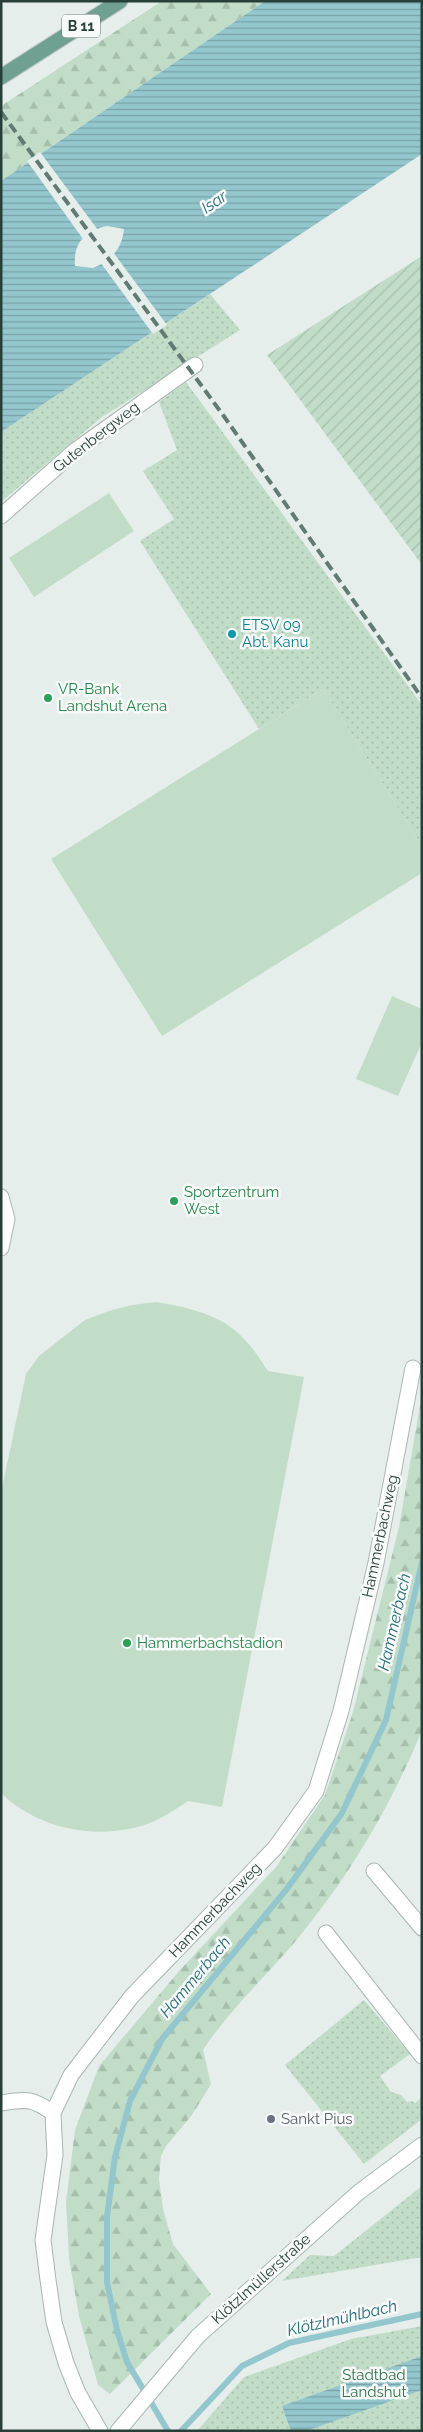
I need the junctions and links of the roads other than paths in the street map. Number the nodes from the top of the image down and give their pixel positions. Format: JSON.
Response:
{"nodes":[{"id":1,"x":120,"y":1,"type":"edge"},
{"id":2,"x":1,"y":77,"type":"edge"},
{"id":3,"x":195,"y":365,"type":"dead end"},
{"id":4,"x":1,"y":516,"type":"edge"},
{"id":5,"x":1,"y":1197,"type":"edge"},
{"id":6,"x":1,"y":1248,"type":"edge"},
{"id":7,"x":413,"y":1368,"type":"dead end"},
{"id":8,"x":374,"y":1871,"type":"dead end"},
{"id":9,"x":422,"y":1928,"type":"edge"},
{"id":10,"x":326,"y":1933,"type":"dead end"},
{"id":11,"x":422,"y":2056,"type":"edge"},
{"id":12,"x":1,"y":2104,"type":"edge"},
{"id":13,"x":53,"y":2113,"type":"junction"},
{"id":14,"x":422,"y":2145,"type":"edge"},
{"id":15,"x":123,"y":2425,"type":"edge"},
{"id":16,"x":100,"y":2431,"type":"edge"}],
"edges":[{"from":1,"to":2,"type":"main road","number":"B 11"},
{"from":3,"to":4,"type":"street","name":"Gutenbergweg"},
{"from":5,"to":6,"type":"street"},
{"from":7,"to":13,"type":"street","name":"Hammerbachweg"},
{"from":8,"to":9,"type":"street"},
{"from":10,"to":11,"type":"street"},
{"from":12,"to":13,"type":"street"},
{"from":13,"to":16,"type":"street","name":"Hammerbachweg"},
{"from":14,"to":15,"type":"street","name":"Klötzlmüllerstraße"}]}
